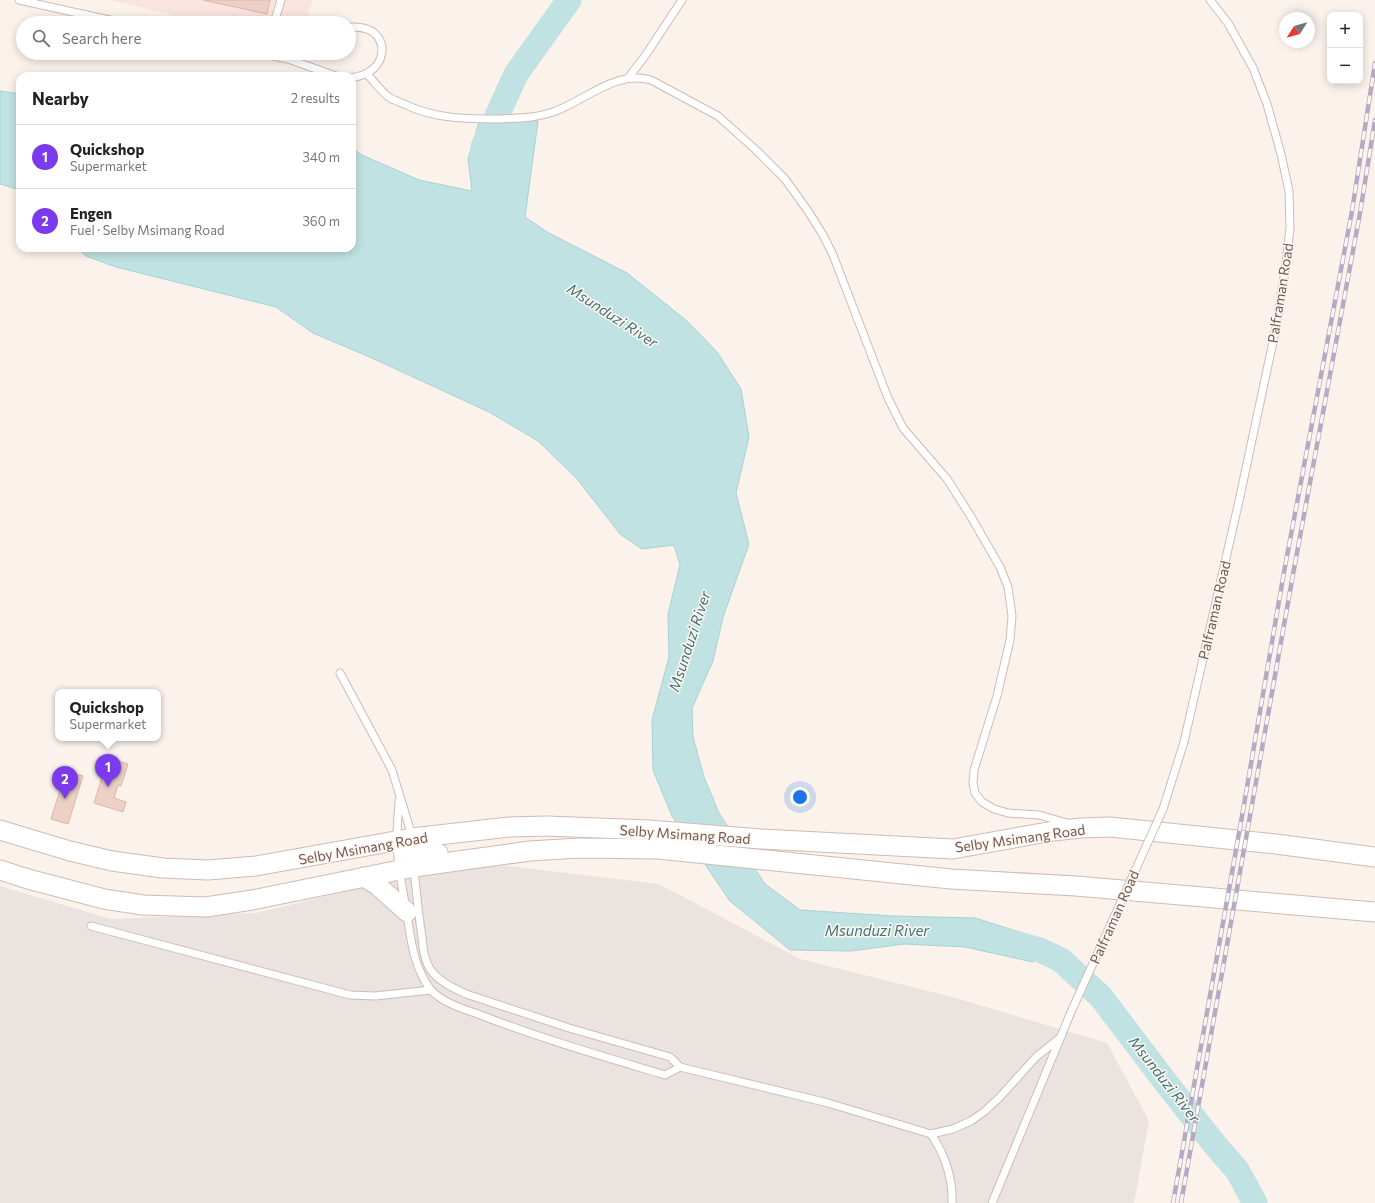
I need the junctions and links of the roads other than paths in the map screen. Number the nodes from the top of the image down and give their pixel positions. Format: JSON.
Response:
{"nodes":[{"id":1,"x":20,"y":0,"type":"edge"},
{"id":2,"x":280,"y":0,"type":"edge"},
{"id":3,"x":682,"y":0,"type":"edge"},
{"id":4,"x":1210,"y":0,"type":"edge"},
{"id":5,"x":92,"y":16,"type":"edge"},
{"id":6,"x":276,"y":16,"type":"edge"},
{"id":7,"x":356,"y":28,"type":"edge"},
{"id":8,"x":291,"y":60,"type":"edge"},
{"id":9,"x":325,"y":72,"type":"edge"},
{"id":10,"x":367,"y":74,"type":"junction"},
{"id":11,"x":356,"y":77,"type":"edge"},
{"id":12,"x":628,"y":78,"type":"junction"},
{"id":13,"x":340,"y":673,"type":"dead end"},
{"id":14,"x":399,"y":795,"type":"junction"},
{"id":15,"x":1081,"y":828,"type":"junction"},
{"id":16,"x":0,"y":830,"type":"edge"},
{"id":17,"x":407,"y":854,"type":"junction"},
{"id":18,"x":1375,"y":857,"type":"edge"},
{"id":19,"x":0,"y":870,"type":"edge"},
{"id":20,"x":364,"y":877,"type":"junction"},
{"id":21,"x":406,"y":912,"type":"junction"},
{"id":22,"x":1375,"y":912,"type":"edge"},
{"id":23,"x":92,"y":926,"type":"dead end"},
{"id":24,"x":431,"y":990,"type":"junction"},
{"id":25,"x":1061,"y":1037,"type":"junction"},
{"id":26,"x":680,"y":1067,"type":"junction"},
{"id":27,"x":931,"y":1134,"type":"junction"},
{"id":28,"x":952,"y":1203,"type":"edge"},
{"id":29,"x":992,"y":1203,"type":"edge"}],
"edges":[{"from":1,"to":5,"type":"lane"},
{"from":2,"to":6,"type":"lane"},
{"from":3,"to":12,"type":"lane"},
{"from":4,"to":25,"type":"lane","name":"Palframan Road","bridge":true},
{"from":7,"to":10,"type":"lane"},
{"from":8,"to":9,"type":"lane"},
{"from":10,"to":11,"type":"lane"},
{"from":10,"to":12,"type":"lane"},
{"from":12,"to":15,"type":"lane"},
{"from":13,"to":14,"type":"lane"},
{"from":14,"to":17,"type":"lane"},
{"from":14,"to":17,"type":"lane"},
{"from":15,"to":17,"type":"main road","name":"Selby Msimang Road"},
{"from":15,"to":18,"type":"main road","name":"Selby Msimang Road"},
{"from":16,"to":17,"type":"main road","name":"Selby Msimang Road"},
{"from":17,"to":20,"type":"main road","name":"Selby Msimang Road"},
{"from":17,"to":21,"type":"lane"},
{"from":17,"to":22,"type":"main road","name":"Selby Msimang Road"},
{"from":17,"to":26,"type":"lane"},
{"from":19,"to":20,"type":"main road","name":"Selby Msimang Road"},
{"from":20,"to":21,"type":"main road"},
{"from":21,"to":24,"type":"lane"},
{"from":23,"to":24,"type":"lane"},
{"from":24,"to":26,"type":"lane"},
{"from":25,"to":27,"type":"lane"},
{"from":25,"to":29,"type":"lane","name":"Palframan Road"},
{"from":26,"to":27,"type":"lane"},
{"from":27,"to":28,"type":"lane"}]}
